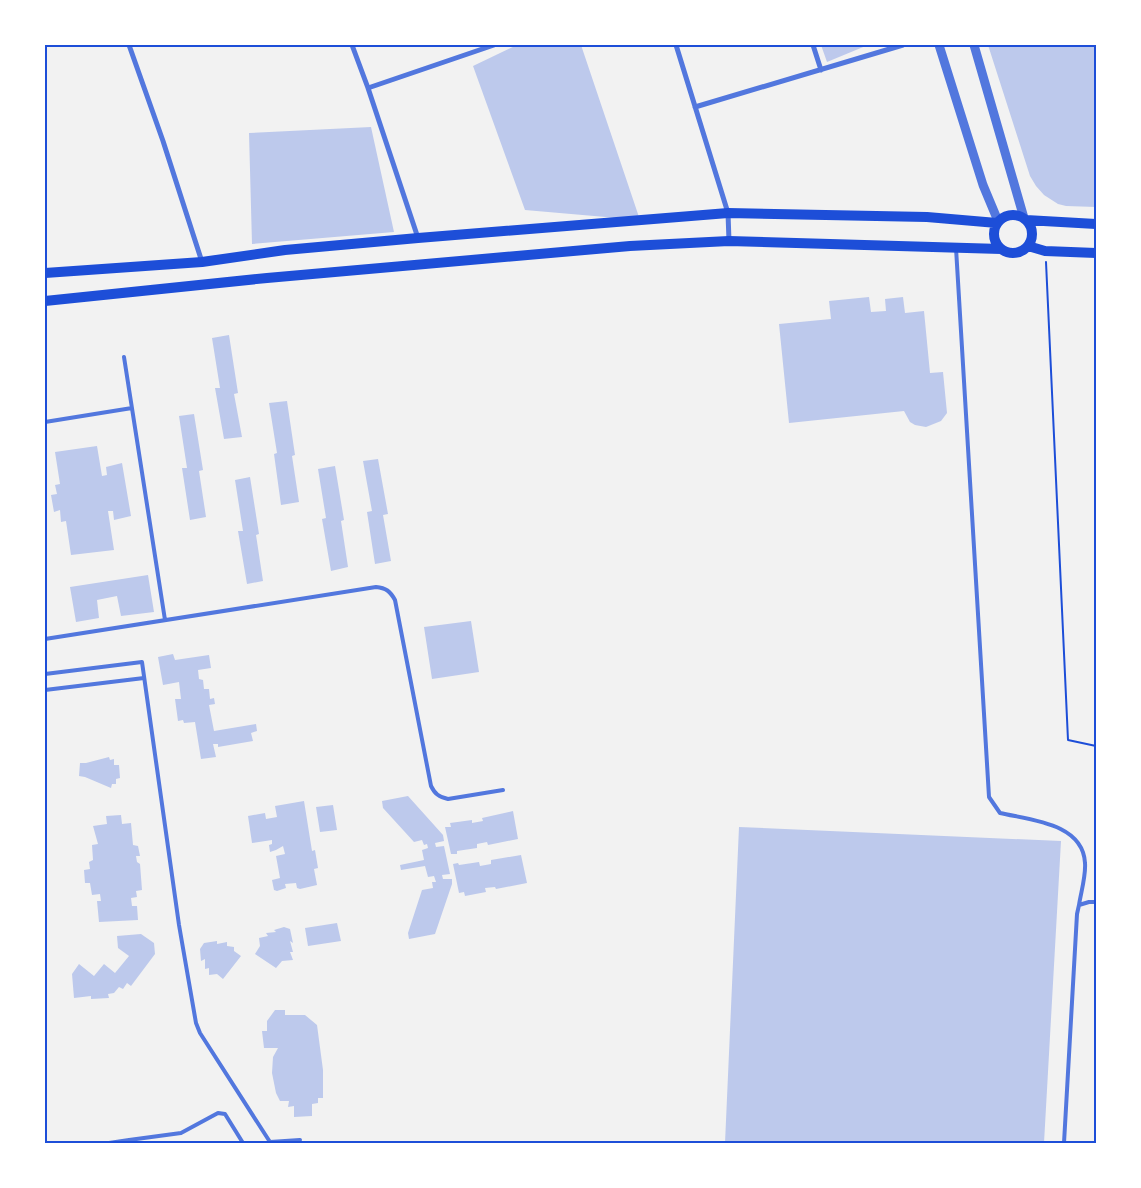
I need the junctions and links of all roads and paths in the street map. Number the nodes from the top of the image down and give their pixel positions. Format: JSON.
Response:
{"nodes":[{"id":1,"x":129,"y":45,"type":"edge"},
{"id":2,"x":352,"y":45,"type":"edge"},
{"id":3,"x":494,"y":45,"type":"edge"},
{"id":4,"x":676,"y":45,"type":"edge"},
{"id":5,"x":813,"y":45,"type":"edge"},
{"id":6,"x":903,"y":45,"type":"edge"},
{"id":7,"x":939,"y":45,"type":"edge"},
{"id":8,"x":974,"y":45,"type":"edge"},
{"id":9,"x":821,"y":70,"type":"junction"},
{"id":10,"x":368,"y":88,"type":"junction"},
{"id":11,"x":696,"y":107,"type":"junction"},
{"id":12,"x":728,"y":212,"type":"junction"},
{"id":13,"x":1025,"y":219,"type":"junction"},
{"id":14,"x":998,"y":222,"type":"junction"},
{"id":15,"x":1096,"y":224,"type":"edge"},
{"id":16,"x":418,"y":238,"type":"junction"},
{"id":17,"x":729,"y":240,"type":"junction"},
{"id":18,"x":1028,"y":246,"type":"junction"},
{"id":19,"x":956,"y":248,"type":"junction"},
{"id":20,"x":1001,"y":249,"type":"junction"},
{"id":21,"x":1045,"y":251,"type":"junction"},
{"id":22,"x":1096,"y":253,"type":"edge"},
{"id":23,"x":202,"y":262,"type":"junction"},
{"id":24,"x":45,"y":274,"type":"edge"},
{"id":25,"x":45,"y":301,"type":"edge"},
{"id":26,"x":124,"y":357,"type":"dead end"},
{"id":27,"x":132,"y":408,"type":"junction"},
{"id":28,"x":45,"y":422,"type":"edge"},
{"id":29,"x":164,"y":620,"type":"junction"},
{"id":30,"x":45,"y":639,"type":"edge"},
{"id":31,"x":45,"y":674,"type":"edge"},
{"id":32,"x":144,"y":678,"type":"junction"},
{"id":33,"x":45,"y":690,"type":"edge"},
{"id":34,"x":1096,"y":746,"type":"edge"},
{"id":35,"x":503,"y":790,"type":"dead end"},
{"id":36,"x":1096,"y":902,"type":"edge"},
{"id":37,"x":1079,"y":905,"type":"junction"},
{"id":38,"x":129,"y":1140,"type":"junction"},
{"id":39,"x":300,"y":1140,"type":"dead end"},
{"id":40,"x":110,"y":1143,"type":"edge"},
{"id":41,"x":134,"y":1143,"type":"edge"},
{"id":42,"x":243,"y":1143,"type":"edge"},
{"id":43,"x":1064,"y":1143,"type":"edge"}],
"edges":[{"from":1,"to":23,"type":"street"},
{"from":2,"to":10,"type":"street"},
{"from":3,"to":10,"type":"street"},
{"from":4,"to":11,"type":"street"},
{"from":5,"to":9,"type":"street"},
{"from":6,"to":9,"type":"street"},
{"from":7,"to":14,"type":"street"},
{"from":8,"to":13,"type":"street"},
{"from":9,"to":11,"type":"street"},
{"from":10,"to":16,"type":"street"},
{"from":11,"to":12,"type":"street"},
{"from":12,"to":14,"type":"main road"},
{"from":12,"to":16,"type":"main road"},
{"from":12,"to":17,"type":"street"},
{"from":13,"to":14,"type":"main road"},
{"from":13,"to":15,"type":"main road"},
{"from":13,"to":18,"type":"main road"},
{"from":14,"to":20,"type":"main road"},
{"from":16,"to":23,"type":"main road"},
{"from":17,"to":19,"type":"main road"},
{"from":17,"to":25,"type":"main road"},
{"from":18,"to":20,"type":"main road"},
{"from":18,"to":21,"type":"main road"},
{"from":19,"to":20,"type":"main road"},
{"from":19,"to":37,"type":"lane"},
{"from":21,"to":22,"type":"main road"},
{"from":21,"to":34,"type":"path"},
{"from":23,"to":24,"type":"main road"},
{"from":26,"to":27,"type":"lane"},
{"from":27,"to":28,"type":"lane"},
{"from":27,"to":29,"type":"lane"},
{"from":29,"to":30,"type":"lane"},
{"from":29,"to":35,"type":"lane"},
{"from":31,"to":32,"type":"lane"},
{"from":32,"to":33,"type":"lane"},
{"from":32,"to":39,"type":"lane"},
{"from":36,"to":37,"type":"lane"},
{"from":37,"to":43,"type":"lane"},
{"from":38,"to":40,"type":"lane"},
{"from":38,"to":41,"type":"lane"},
{"from":38,"to":42,"type":"lane"}]}
